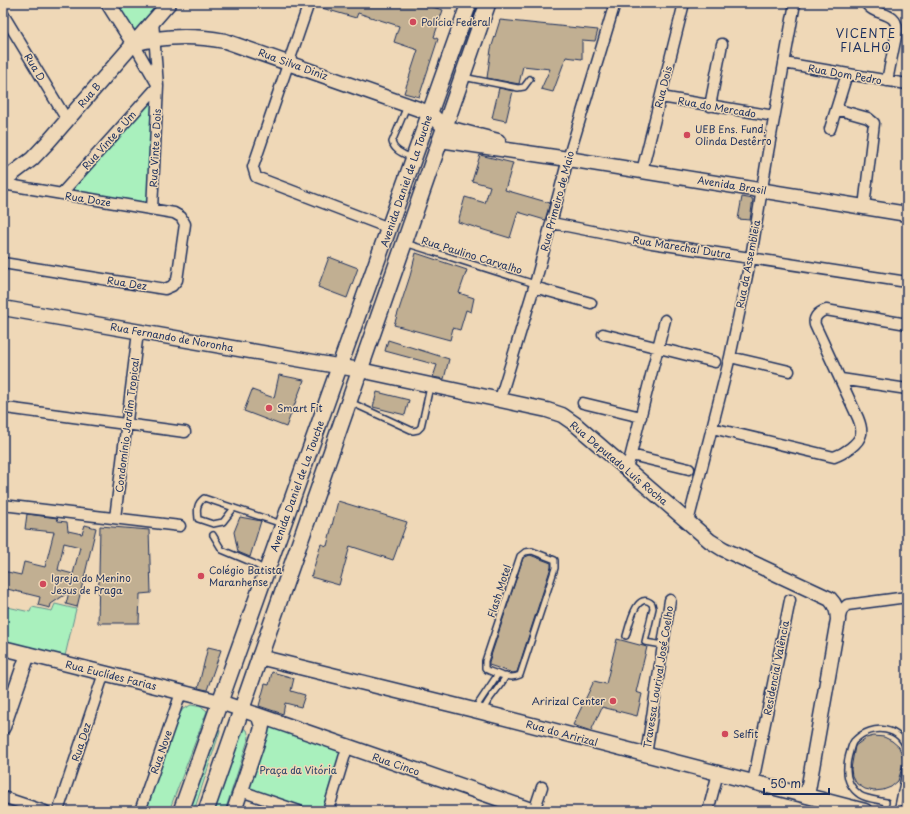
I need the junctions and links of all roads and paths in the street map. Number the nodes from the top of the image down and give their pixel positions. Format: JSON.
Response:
{"nodes":[{"id":1,"x":108,"y":3,"type":"edge"},
{"id":2,"x":169,"y":3,"type":"edge"},
{"id":3,"x":309,"y":3,"type":"edge"},
{"id":4,"x":468,"y":3,"type":"edge"},
{"id":5,"x":488,"y":3,"type":"edge"},
{"id":6,"x":615,"y":3,"type":"edge"},
{"id":7,"x":684,"y":3,"type":"edge"},
{"id":8,"x":794,"y":3,"type":"edge"},
{"id":9,"x":866,"y":3,"type":"edge"},
{"id":10,"x":3,"y":14,"type":"edge"},
{"id":11,"x":153,"y":21,"type":"junction"},
{"id":12,"x":155,"y":38,"type":"junction"},
{"id":13,"x":134,"y":44,"type":"junction"},
{"id":14,"x":722,"y":44,"type":"dead end"},
{"id":15,"x":289,"y":62,"type":"junction"},
{"id":16,"x":784,"y":63,"type":"junction"},
{"id":17,"x":847,"y":74,"type":"junction"},
{"id":18,"x":462,"y":77,"type":"junction"},
{"id":19,"x":530,"y":79,"type":"dead end"},
{"id":20,"x":887,"y":81,"type":"junction"},
{"id":21,"x":907,"y":84,"type":"edge"},
{"id":22,"x":158,"y":86,"type":"junction"},
{"id":23,"x":661,"y":97,"type":"junction"},
{"id":24,"x":407,"y":105,"type":"junction"},
{"id":25,"x":710,"y":106,"type":"junction"},
{"id":26,"x":836,"y":109,"type":"junction"},
{"id":27,"x":430,"y":113,"type":"junction"},
{"id":28,"x":774,"y":116,"type":"junction"},
{"id":29,"x":67,"y":120,"type":"junction"},
{"id":30,"x":830,"y":129,"type":"dead end"},
{"id":31,"x":423,"y":132,"type":"junction"},
{"id":32,"x":442,"y":134,"type":"junction"},
{"id":33,"x":563,"y":158,"type":"junction"},
{"id":34,"x":414,"y":159,"type":"junction"},
{"id":35,"x":642,"y":171,"type":"junction"},
{"id":36,"x":3,"y":182,"type":"edge"},
{"id":37,"x":761,"y":190,"type":"junction"},
{"id":38,"x":61,"y":194,"type":"junction"},
{"id":39,"x":864,"y":207,"type":"junction"},
{"id":40,"x":152,"y":209,"type":"junction"},
{"id":41,"x":174,"y":213,"type":"joint"},
{"id":42,"x":907,"y":214,"type":"edge"},
{"id":43,"x":552,"y":223,"type":"junction"},
{"id":44,"x":389,"y":228,"type":"junction"},
{"id":45,"x":404,"y":243,"type":"junction"},
{"id":46,"x":751,"y":257,"type":"junction"},
{"id":47,"x":3,"y":264,"type":"edge"},
{"id":48,"x":907,"y":282,"type":"edge"},
{"id":49,"x":535,"y":286,"type":"junction"},
{"id":50,"x":591,"y":303,"type":"dead end"},
{"id":51,"x":3,"y":308,"type":"edge"},
{"id":52,"x":665,"y":320,"type":"dead end"},
{"id":53,"x":907,"y":324,"type":"edge"},
{"id":54,"x":138,"y":332,"type":"junction"},
{"id":55,"x":603,"y":334,"type":"dead end"},
{"id":56,"x":658,"y":348,"type":"junction"},
{"id":57,"x":730,"y":358,"type":"junction"},
{"id":58,"x":715,"y":362,"type":"dead end"},
{"id":59,"x":340,"y":366,"type":"junction"},
{"id":60,"x":360,"y":370,"type":"junction"},
{"id":61,"x":790,"y":371,"type":"dead end"},
{"id":62,"x":841,"y":379,"type":"junction"},
{"id":63,"x":430,"y":384,"type":"junction"},
{"id":64,"x":907,"y":389,"type":"edge"},
{"id":65,"x":500,"y":399,"type":"junction"},
{"id":66,"x":349,"y":402,"type":"junction"},
{"id":67,"x":583,"y":403,"type":"dead end"},
{"id":68,"x":6,"y":408,"type":"dead end"},
{"id":69,"x":641,"y":417,"type":"junction"},
{"id":70,"x":126,"y":424,"type":"junction"},
{"id":71,"x":712,"y":428,"type":"junction"},
{"id":72,"x":184,"y":432,"type":"dead end"},
{"id":73,"x":628,"y":461,"type":"junction"},
{"id":74,"x":689,"y":469,"type":"dead end"},
{"id":75,"x":3,"y":505,"type":"edge"},
{"id":76,"x":234,"y":508,"type":"junction"},
{"id":77,"x":115,"y":518,"type":"junction"},
{"id":78,"x":688,"y":522,"type":"junction"},
{"id":79,"x":283,"y":525,"type":"junction"},
{"id":80,"x":180,"y":526,"type":"dead end"},
{"id":81,"x":213,"y":536,"type":"dead end"},
{"id":82,"x":267,"y":571,"type":"junction"},
{"id":83,"x":907,"y":597,"type":"edge"},
{"id":84,"x":830,"y":599,"type":"junction"},
{"id":85,"x":670,"y":600,"type":"dead end"},
{"id":86,"x":790,"y":600,"type":"dead end"},
{"id":87,"x":852,"y":604,"type":"junction"},
{"id":88,"x":838,"y":620,"type":"junction"},
{"id":89,"x":626,"y":636,"type":"dead end"},
{"id":90,"x":663,"y":645,"type":"junction"},
{"id":91,"x":3,"y":648,"type":"edge"},
{"id":92,"x":28,"y":654,"type":"junction"},
{"id":93,"x":259,"y":657,"type":"junction"},
{"id":94,"x":104,"y":673,"type":"junction"},
{"id":95,"x":498,"y":674,"type":"junction"},
{"id":96,"x":506,"y":676,"type":"junction"},
{"id":97,"x":181,"y":693,"type":"junction"},
{"id":98,"x":220,"y":702,"type":"junction"},
{"id":99,"x":240,"y":709,"type":"junction"},
{"id":100,"x":478,"y":711,"type":"junction"},
{"id":101,"x":259,"y":716,"type":"junction"},
{"id":102,"x":214,"y":719,"type":"junction"},
{"id":103,"x":3,"y":727,"type":"edge"},
{"id":104,"x":347,"y":748,"type":"junction"},
{"id":105,"x":907,"y":752,"type":"edge"},
{"id":106,"x":646,"y":755,"type":"junction"},
{"id":107,"x":907,"y":763,"type":"edge"},
{"id":108,"x":718,"y":773,"type":"junction"},
{"id":109,"x":753,"y":782,"type":"junction"},
{"id":110,"x":542,"y":787,"type":"dead end"},
{"id":111,"x":241,"y":791,"type":"junction"},
{"id":112,"x":3,"y":796,"type":"edge"},
{"id":113,"x":807,"y":796,"type":"junction"},
{"id":114,"x":209,"y":808,"type":"edge"},
{"id":115,"x":849,"y":809,"type":"edge"},
{"id":116,"x":45,"y":811,"type":"edge"},
{"id":117,"x":58,"y":811,"type":"edge"},
{"id":118,"x":140,"y":811,"type":"edge"},
{"id":119,"x":181,"y":811,"type":"edge"},
{"id":120,"x":234,"y":811,"type":"edge"},
{"id":121,"x":299,"y":811,"type":"edge"},
{"id":122,"x":328,"y":811,"type":"edge"},
{"id":123,"x":534,"y":811,"type":"edge"},
{"id":124,"x":708,"y":811,"type":"edge"},
{"id":125,"x":884,"y":811,"type":"edge"},
{"id":126,"x":897,"y":811,"type":"edge"}],
"edges":[{"from":1,"to":13,"type":"street"},
{"from":2,"to":11,"type":"street","name":"Rua B"},
{"from":3,"to":15,"type":"street"},
{"from":4,"to":27,"type":"main road","name":"Avenida Daniel de La Touche"},
{"from":5,"to":18,"type":"main road","name":"Avenida Daniel de La Touche"},
{"from":6,"to":33,"type":"street","name":"Rua Primeiro de Maio"},
{"from":7,"to":23,"type":"street","name":"Rua Dois"},
{"from":8,"to":16,"type":"street","name":"Rua da Assembleia"},
{"from":9,"to":20,"type":"street"},
{"from":10,"to":29,"type":"street","name":"Rua D"},
{"from":11,"to":12,"type":"street","name":"Rua Vinte e Dois"},
{"from":11,"to":13,"type":"street","name":"Rua B"},
{"from":12,"to":13,"type":"street","name":"Rua Silva Diniz"},
{"from":12,"to":15,"type":"street","name":"Rua Silva Diniz"},
{"from":12,"to":22,"type":"street","name":"Rua Vinte e Dois"},
{"from":13,"to":22,"type":"street"},
{"from":13,"to":29,"type":"street","name":"Rua B"},
{"from":14,"to":25,"type":"street"},
{"from":15,"to":24,"type":"street","name":"Rua Silva Diniz"},
{"from":15,"to":44,"type":"street"},
{"from":16,"to":17,"type":"street","name":"Rua Dom Pedro"},
{"from":16,"to":28,"type":"street","name":"Rua da Assembleia"},
{"from":17,"to":20,"type":"street","name":"Rua Dom Pedro"},
{"from":17,"to":26,"type":"street"},
{"from":18,"to":19,"type":"lane"},
{"from":18,"to":32,"type":"main road","name":"Avenida Daniel de La Touche"},
{"from":20,"to":21,"type":"street","name":"Rua Dom Pedro"},
{"from":22,"to":38,"type":"street","name":"Rua Vinte e Um"},
{"from":22,"to":40,"type":"street","name":"Rua Vinte e Dois"},
{"from":23,"to":25,"type":"street","name":"Rua do Mercado"},
{"from":23,"to":35,"type":"street","name":"Rua Dois"},
{"from":24,"to":27,"type":"street","name":"Rua Silva Diniz"},
{"from":24,"to":34,"type":"lane"},
{"from":25,"to":28,"type":"street","name":"Rua do Mercado"},
{"from":26,"to":30,"type":"street"},
{"from":26,"to":39,"type":"street"},
{"from":27,"to":31,"type":"main road","name":"Avenida Daniel de La Touche"},
{"from":27,"to":32,"type":"street","name":"Rua Silva Diniz"},
{"from":28,"to":37,"type":"street","name":"Rua da Assembleia"},
{"from":29,"to":36,"type":"street","name":"Rua B"},
{"from":31,"to":32,"type":"main road"},
{"from":31,"to":34,"type":"main road","name":"Avenida Daniel de La Touche"},
{"from":32,"to":33,"type":"street","name":"Avenida Brasil"},
{"from":32,"to":45,"type":"main road","name":"Avenida Daniel de La Touche"},
{"from":33,"to":35,"type":"street","name":"Avenida Brasil"},
{"from":33,"to":43,"type":"street","name":"Rua Primeiro de Maio"},
{"from":34,"to":44,"type":"main road","name":"Avenida Daniel de La Touche"},
{"from":35,"to":37,"type":"street","name":"Avenida Brasil"},
{"from":36,"to":38,"type":"street","name":"Rua Doze"},
{"from":37,"to":39,"type":"street","name":"Avenida Brasil"},
{"from":37,"to":46,"type":"street","name":"Rua da Assembleia"},
{"from":38,"to":40,"type":"street","name":"Rua Doze"},
{"from":39,"to":42,"type":"street","name":"Avenida Brasil"},
{"from":40,"to":41,"type":"street","name":"Rua Doze"},
{"from":41,"to":47,"type":"street","name":"Rua Dez"},
{"from":43,"to":46,"type":"street","name":"Rua Marechal Dutra"},
{"from":43,"to":49,"type":"street","name":"Rua Primeiro de Maio"},
{"from":44,"to":59,"type":"main road","name":"Avenida Daniel de La Touche"},
{"from":45,"to":49,"type":"lane","name":"Rua Paulino Carvalho"},
{"from":45,"to":60,"type":"main road","name":"Avenida Daniel de La Touche"},
{"from":46,"to":48,"type":"street","name":"Rua Marechal Dutra"},
{"from":46,"to":57,"type":"street","name":"Rua da Assembleia"},
{"from":49,"to":50,"type":"street"},
{"from":49,"to":65,"type":"street","name":"Rua Primeiro de Maio"},
{"from":51,"to":54,"type":"street","name":"Rua Fernando de Noronha"},
{"from":52,"to":56,"type":"street"},
{"from":53,"to":62,"type":"street"},
{"from":54,"to":59,"type":"street","name":"Rua Fernando de Noronha"},
{"from":54,"to":70,"type":"street","name":"Condomínio Jardim Tropical"},
{"from":55,"to":56,"type":"street"},
{"from":56,"to":58,"type":"street"},
{"from":56,"to":69,"type":"street"},
{"from":57,"to":61,"type":"street"},
{"from":57,"to":71,"type":"street","name":"Rua da Assembleia"},
{"from":59,"to":60,"type":"street","name":"Rua Deputado Luís Rocha"},
{"from":59,"to":79,"type":"main road","name":"Avenida Daniel de La Touche"},
{"from":60,"to":63,"type":"street","name":"Rua Deputado Luís Rocha"},
{"from":60,"to":66,"type":"main road","name":"Avenida Daniel de La Touche"},
{"from":62,"to":64,"type":"street"},
{"from":62,"to":71,"type":"street"},
{"from":63,"to":65,"type":"street","name":"Rua Deputado Luís Rocha"},
{"from":63,"to":66,"type":"lane"},
{"from":65,"to":73,"type":"street","name":"Rua Deputado Luís Rocha"},
{"from":66,"to":93,"type":"main road","name":"Avenida Daniel de La Touche"},
{"from":67,"to":69,"type":"street"},
{"from":68,"to":70,"type":"street"},
{"from":69,"to":73,"type":"street"},
{"from":70,"to":72,"type":"street"},
{"from":70,"to":77,"type":"street","name":"Condomínio Jardim Tropical"},
{"from":71,"to":78,"type":"street","name":"Rua da Assembleia"},
{"from":73,"to":74,"type":"street"},
{"from":73,"to":78,"type":"street","name":"Rua Deputado Luís Rocha"},
{"from":75,"to":77,"type":"street"},
{"from":76,"to":76,"type":"lane"},
{"from":76,"to":79,"type":"lane"},
{"from":77,"to":80,"type":"street"},
{"from":78,"to":84,"type":"street","name":"Rua Deputado Luís Rocha"},
{"from":79,"to":82,"type":"main road","name":"Avenida Daniel de La Touche"},
{"from":81,"to":82,"type":"lane"},
{"from":82,"to":98,"type":"main road","name":"Avenida Daniel de La Touche"},
{"from":83,"to":87,"type":"street","name":"Rua Deputado Luís Rocha"},
{"from":84,"to":87,"type":"street","name":"Rua Deputado Luís Rocha"},
{"from":84,"to":88,"type":"street"},
{"from":85,"to":90,"type":"street","name":"Travessa Lourival José Coelho"},
{"from":86,"to":109,"type":"street","name":"Residencial Valência"},
{"from":87,"to":88,"type":"street"},
{"from":88,"to":113,"type":"street"},
{"from":89,"to":90,"type":"lane"},
{"from":90,"to":106,"type":"street","name":"Travessa Lourival José Coelho"},
{"from":91,"to":92,"type":"street","name":"Rua Euclídes Farias"},
{"from":92,"to":94,"type":"street","name":"Rua Euclídes Farias"},
{"from":92,"to":103,"type":"street"},
{"from":93,"to":99,"type":"main road","name":"Avenida Daniel de La Touche"},
{"from":93,"to":100,"type":"street","name":"Rua do Aririzal"},
{"from":94,"to":97,"type":"street","name":"Rua Euclídes Farias"},
{"from":94,"to":117,"type":"street","name":"Rua Dez"},
{"from":95,"to":96,"type":"lane","name":"Flash Motel"},
{"from":95,"to":96,"type":"lane","name":"Flash Motel"},
{"from":95,"to":100,"type":"lane"},
{"from":96,"to":100,"type":"lane"},
{"from":97,"to":98,"type":"street","name":"Rua Euclídes Farias"},
{"from":97,"to":118,"type":"street","name":"Rua Nove"},
{"from":98,"to":99,"type":"street","name":"Rua Euclídes Farias"},
{"from":98,"to":102,"type":"main road","name":"Avenida Daniel de La Touche"},
{"from":99,"to":101,"type":"street","name":"Rua Cinco"},
{"from":99,"to":102,"type":"main road"},
{"from":99,"to":114,"type":"main road","name":"Avenida Daniel de La Touche"},
{"from":100,"to":106,"type":"street","name":"Rua do Aririzal"},
{"from":101,"to":104,"type":"street","name":"Rua Cinco"},
{"from":101,"to":111,"type":"street"},
{"from":102,"to":119,"type":"main road","name":"Avenida Daniel de La Touche"},
{"from":104,"to":122,"type":"street"},
{"from":104,"to":123,"type":"street","name":"Rua Cinco"},
{"from":105,"to":125,"type":"lane"},
{"from":106,"to":108,"type":"street","name":"Rua do Aririzal"},
{"from":107,"to":126,"type":"lane"},
{"from":108,"to":109,"type":"street","name":"Rua do Aririzal"},
{"from":108,"to":124,"type":"street"},
{"from":109,"to":113,"type":"street","name":"Rua do Aririzal"},
{"from":110,"to":123,"type":"street"},
{"from":111,"to":120,"type":"street"},
{"from":111,"to":121,"type":"street"},
{"from":112,"to":116,"type":"street"},
{"from":113,"to":115,"type":"street","name":"Rua do Aririzal"}]}
